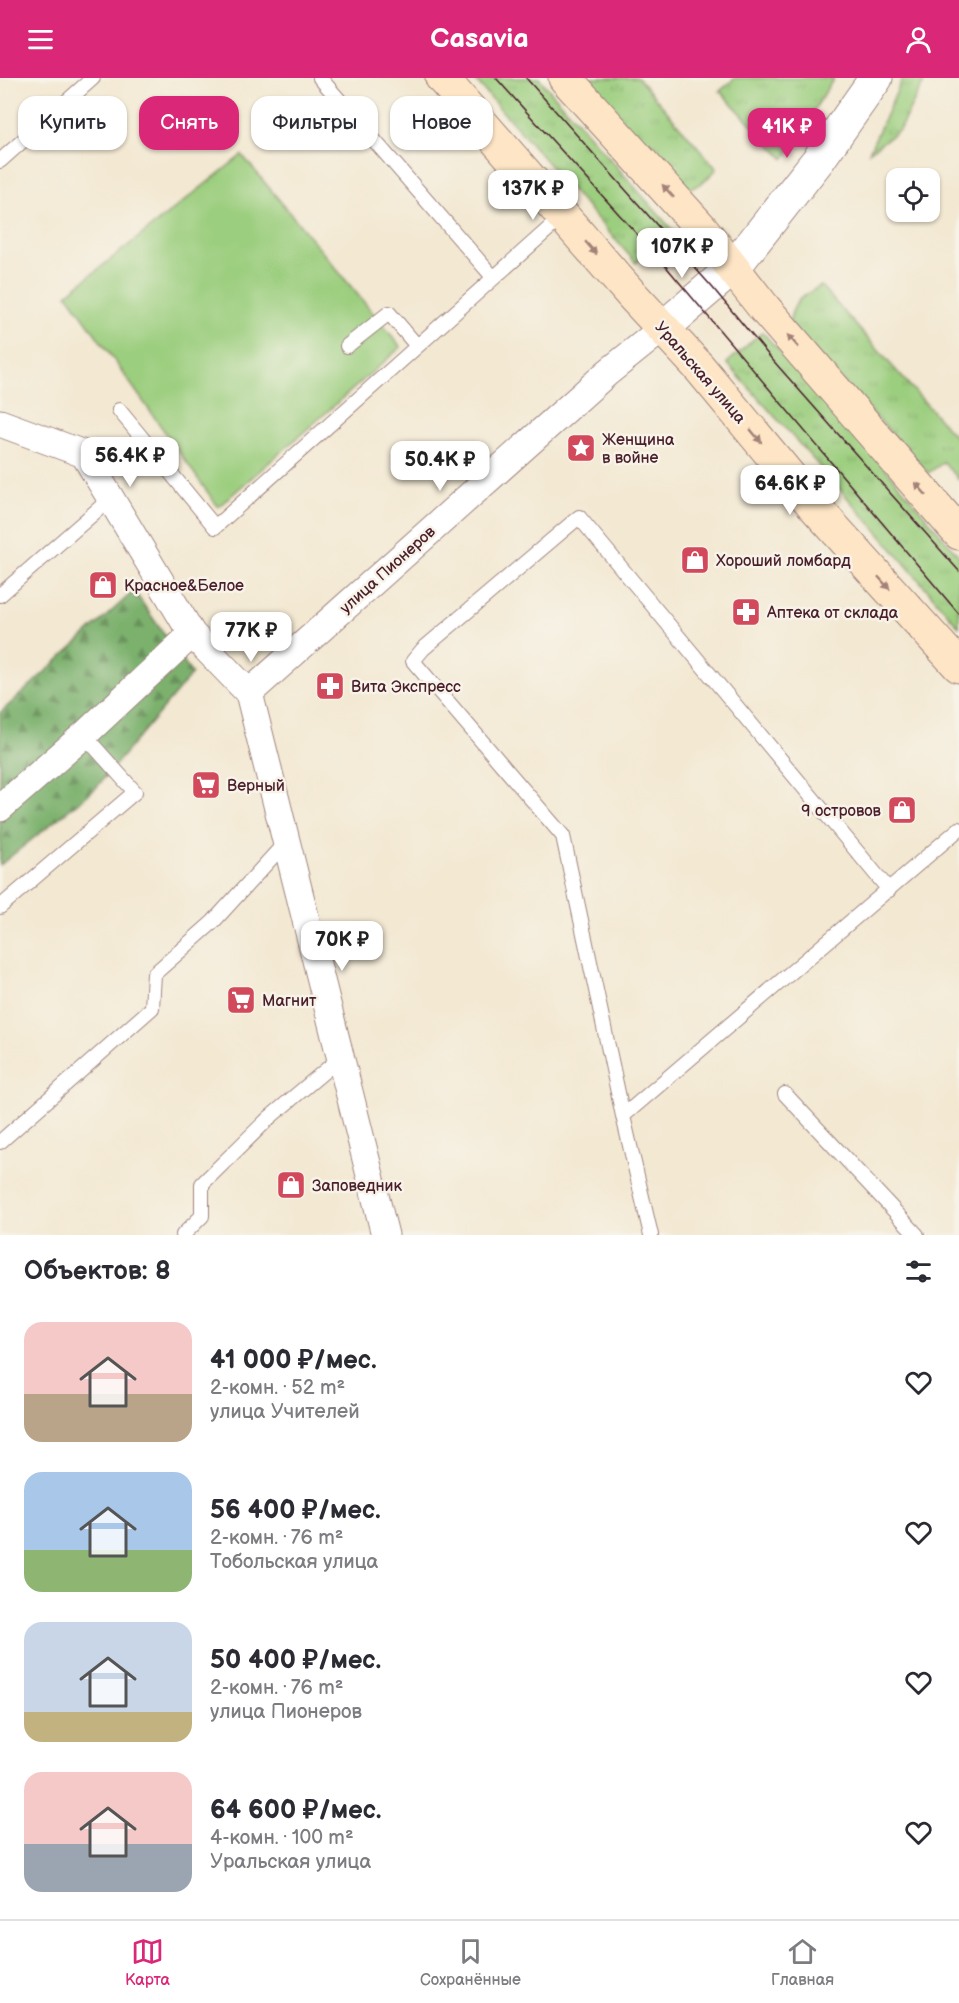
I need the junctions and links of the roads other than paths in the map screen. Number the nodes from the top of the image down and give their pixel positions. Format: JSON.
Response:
{"nodes":[{"id":1,"x":93,"y":78,"type":"edge"},
{"id":2,"x":320,"y":78,"type":"edge"},
{"id":3,"x":442,"y":78,"type":"edge"},
{"id":4,"x":566,"y":78,"type":"edge"},
{"id":5,"x":876,"y":78,"type":"edge"},
{"id":6,"x":0,"y":160,"type":"edge"},
{"id":7,"x":563,"y":216,"type":"junction"},
{"id":8,"x":734,"y":267,"type":"junction"},
{"id":9,"x":493,"y":277,"type":"junction"},
{"id":10,"x":663,"y":328,"type":"junction"},
{"id":11,"x":347,"y":346,"type":"dead end"},
{"id":12,"x":417,"y":346,"type":"junction"},
{"id":13,"x":119,"y":411,"type":"dead end"},
{"id":14,"x":0,"y":423,"type":"edge"},
{"id":15,"x":110,"y":499,"type":"junction"},
{"id":16,"x":959,"y":533,"type":"edge"},
{"id":17,"x":0,"y":595,"type":"edge"},
{"id":18,"x":192,"y":634,"type":"junction"},
{"id":19,"x":959,"y":666,"type":"edge"},
{"id":20,"x":249,"y":693,"type":"junction"},
{"id":21,"x":84,"y":735,"type":"junction"},
{"id":22,"x":0,"y":808,"type":"edge"},
{"id":23,"x":959,"y":829,"type":"edge"},
{"id":24,"x":286,"y":842,"type":"junction"},
{"id":25,"x":889,"y":890,"type":"junction"},
{"id":26,"x":0,"y":907,"type":"edge"},
{"id":27,"x":340,"y":1058,"type":"junction"},
{"id":28,"x":785,"y":1094,"type":"dead end"},
{"id":29,"x":623,"y":1116,"type":"junction"},
{"id":30,"x":0,"y":1142,"type":"edge"},
{"id":31,"x":183,"y":1235,"type":"edge"},
{"id":32,"x":385,"y":1235,"type":"edge"},
{"id":33,"x":651,"y":1235,"type":"edge"},
{"id":34,"x":917,"y":1235,"type":"edge"}],
"edges":[{"from":1,"to":6,"type":"lane"},
{"from":2,"to":9,"type":"lane"},
{"from":3,"to":7,"type":"main road","name":"Уральская улица"},
{"from":8,"to":4,"type":"main road","one_way":true},
{"from":5,"to":8,"type":"street"},
{"from":7,"to":9,"type":"lane"},
{"from":7,"to":10,"type":"main road","name":"Уральская улица","one_way":true},
{"from":8,"to":10,"type":"street"},
{"from":16,"to":8,"type":"main road","one_way":true},
{"from":9,"to":12,"type":"lane"},
{"from":10,"to":19,"type":"main road","name":"Уральская улица","one_way":true},
{"from":10,"to":20,"type":"street","name":"улица Пионеров"},
{"from":11,"to":12,"type":"lane"},
{"from":12,"to":13,"type":"lane"},
{"from":14,"to":15,"type":"street"},
{"from":15,"to":17,"type":"lane"},
{"from":15,"to":18,"type":"street"},
{"from":18,"to":20,"type":"street"},
{"from":18,"to":21,"type":"street"},
{"from":20,"to":24,"type":"street"},
{"from":21,"to":22,"type":"street"},
{"from":21,"to":26,"type":"lane"},
{"from":23,"to":25,"type":"lane"},
{"from":24,"to":27,"type":"street"},
{"from":24,"to":30,"type":"lane"},
{"from":25,"to":29,"type":"lane"},
{"from":25,"to":29,"type":"lane"},
{"from":27,"to":31,"type":"lane"},
{"from":27,"to":32,"type":"street"},
{"from":28,"to":34,"type":"lane"},
{"from":29,"to":33,"type":"lane"}]}
